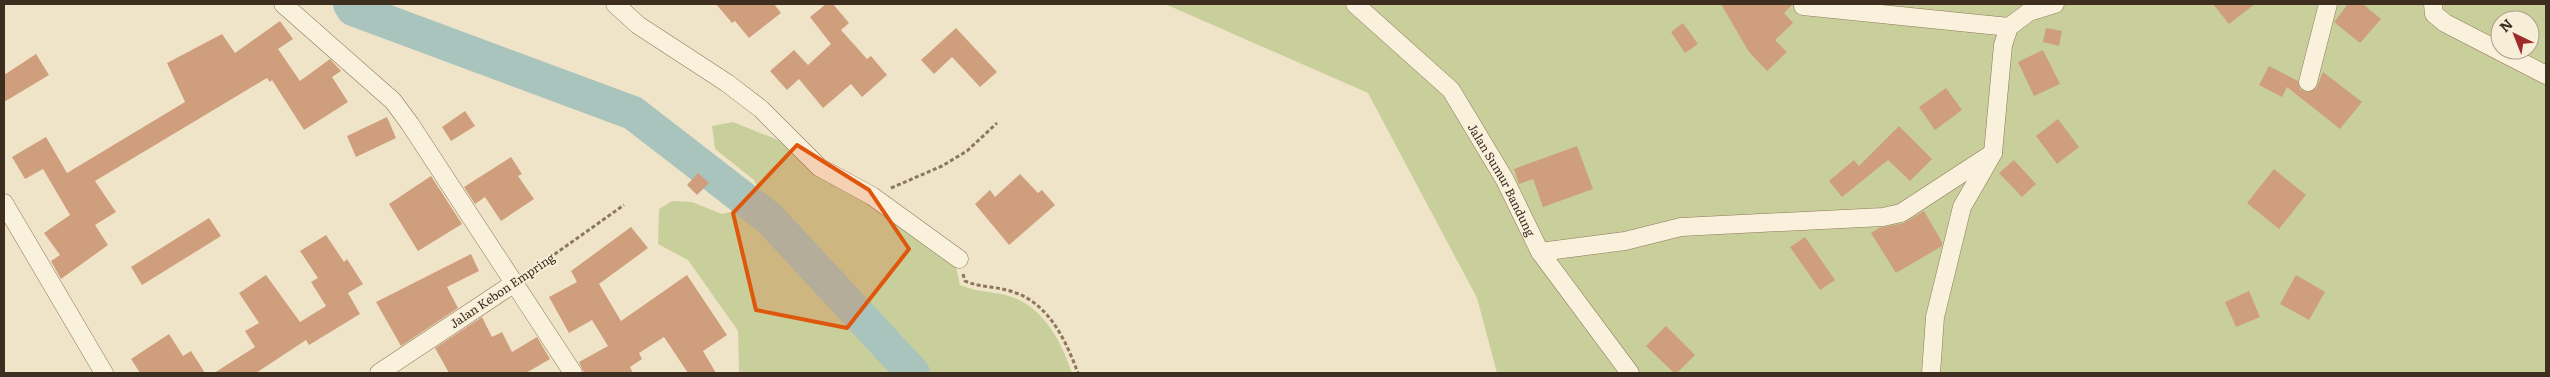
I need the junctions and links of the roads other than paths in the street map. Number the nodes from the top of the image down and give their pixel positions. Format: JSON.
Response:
{"nodes":[{"id":1,"x":283,"y":4,"type":"edge"},
{"id":2,"x":615,"y":4,"type":"edge"},
{"id":3,"x":1355,"y":4,"type":"edge"},
{"id":4,"x":2055,"y":4,"type":"edge"},
{"id":5,"x":2328,"y":4,"type":"edge"},
{"id":6,"x":2433,"y":4,"type":"edge"},
{"id":7,"x":1803,"y":6,"type":"dead end"},
{"id":8,"x":2009,"y":27,"type":"junction"},
{"id":9,"x":2546,"y":75,"type":"edge"},
{"id":10,"x":2308,"y":82,"type":"dead end"},
{"id":11,"x":1993,"y":153,"type":"junction"},
{"id":12,"x":4,"y":203,"type":"edge"},
{"id":13,"x":1540,"y":252,"type":"junction"},
{"id":14,"x":959,"y":259,"type":"road end"},
{"id":15,"x":513,"y":284,"type":"junction"},
{"id":16,"x":104,"y":373,"type":"edge"},
{"id":17,"x":379,"y":373,"type":"edge"},
{"id":18,"x":573,"y":373,"type":"edge"},
{"id":19,"x":1630,"y":373,"type":"edge"},
{"id":20,"x":1931,"y":373,"type":"edge"}],
"edges":[{"from":1,"to":15,"type":"street"},
{"from":2,"to":14,"type":"street"},
{"from":3,"to":13,"type":"street","name":"Jalan Sumur Bandung"},
{"from":4,"to":8,"type":"street"},
{"from":5,"to":10,"type":"street"},
{"from":6,"to":9,"type":"street"},
{"from":7,"to":8,"type":"street"},
{"from":8,"to":11,"type":"street"},
{"from":11,"to":13,"type":"street"},
{"from":11,"to":20,"type":"street"},
{"from":12,"to":16,"type":"street"},
{"from":13,"to":19,"type":"street","name":"Jalan Sumur Bandung"},
{"from":15,"to":17,"type":"street","name":"Jalan Kebon Empring"},
{"from":15,"to":18,"type":"street"}]}
